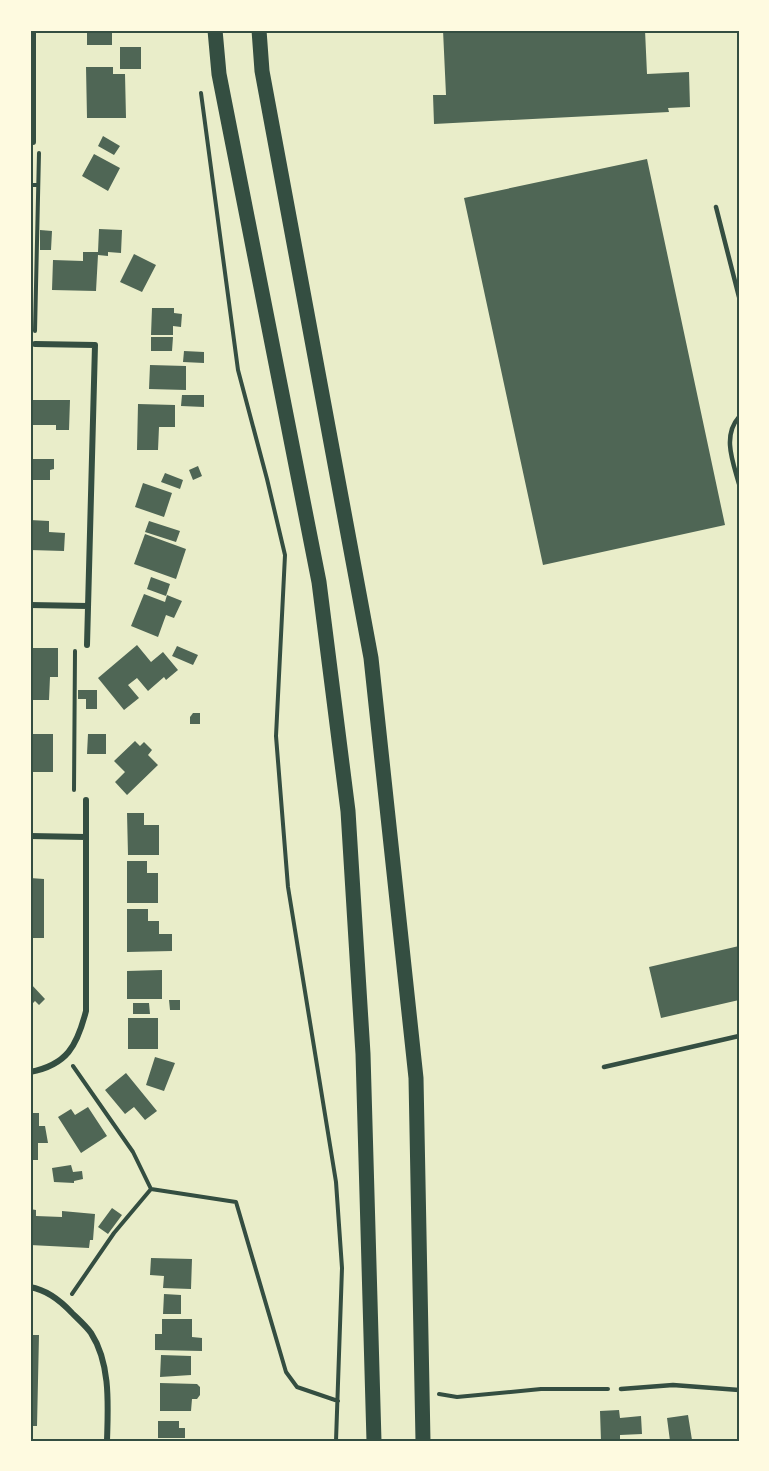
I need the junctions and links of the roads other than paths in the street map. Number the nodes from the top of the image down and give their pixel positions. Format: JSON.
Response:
{"nodes":[{"id":1,"x":33,"y":30,"type":"edge"},
{"id":2,"x":215,"y":30,"type":"edge"},
{"id":3,"x":260,"y":30,"type":"edge"},
{"id":4,"x":31,"y":100,"type":"edge"},
{"id":5,"x":33,"y":142,"type":"dead end"},
{"id":6,"x":716,"y":207,"type":"dead end"},
{"id":7,"x":739,"y":297,"type":"edge"},
{"id":8,"x":35,"y":344,"type":"road end"},
{"id":9,"x":739,"y":417,"type":"edge"},
{"id":10,"x":736,"y":465,"type":"edge"},
{"id":11,"x":739,"y":484,"type":"edge"},
{"id":12,"x":30,"y":605,"type":"edge"},
{"id":13,"x":88,"y":606,"type":"junction"},
{"id":14,"x":87,"y":645,"type":"road end"},
{"id":15,"x":86,"y":800,"type":"road end"},
{"id":16,"x":30,"y":836,"type":"edge"},
{"id":17,"x":86,"y":837,"type":"junction"},
{"id":18,"x":739,"y":1036,"type":"edge"},
{"id":19,"x":604,"y":1067,"type":"dead end"},
{"id":20,"x":30,"y":1072,"type":"edge"},
{"id":21,"x":30,"y":1287,"type":"edge"},
{"id":22,"x":621,"y":1389,"type":"road end"},
{"id":23,"x":739,"y":1390,"type":"edge"},
{"id":24,"x":107,"y":1441,"type":"edge"},
{"id":25,"x":374,"y":1441,"type":"edge"},
{"id":26,"x":423,"y":1441,"type":"edge"}],
"edges":[{"from":1,"to":4,"type":"street"},
{"from":2,"to":25,"type":"main road"},
{"from":3,"to":26,"type":"main road"},
{"from":4,"to":5,"type":"street"},
{"from":6,"to":7,"type":"lane"},
{"from":8,"to":13,"type":"street"},
{"from":9,"to":10,"type":"lane"},
{"from":10,"to":11,"type":"lane"},
{"from":12,"to":13,"type":"street"},
{"from":13,"to":14,"type":"street"},
{"from":15,"to":17,"type":"street"},
{"from":16,"to":17,"type":"street"},
{"from":17,"to":20,"type":"street"},
{"from":18,"to":19,"type":"lane"},
{"from":21,"to":24,"type":"street"},
{"from":22,"to":23,"type":"lane"}]}
